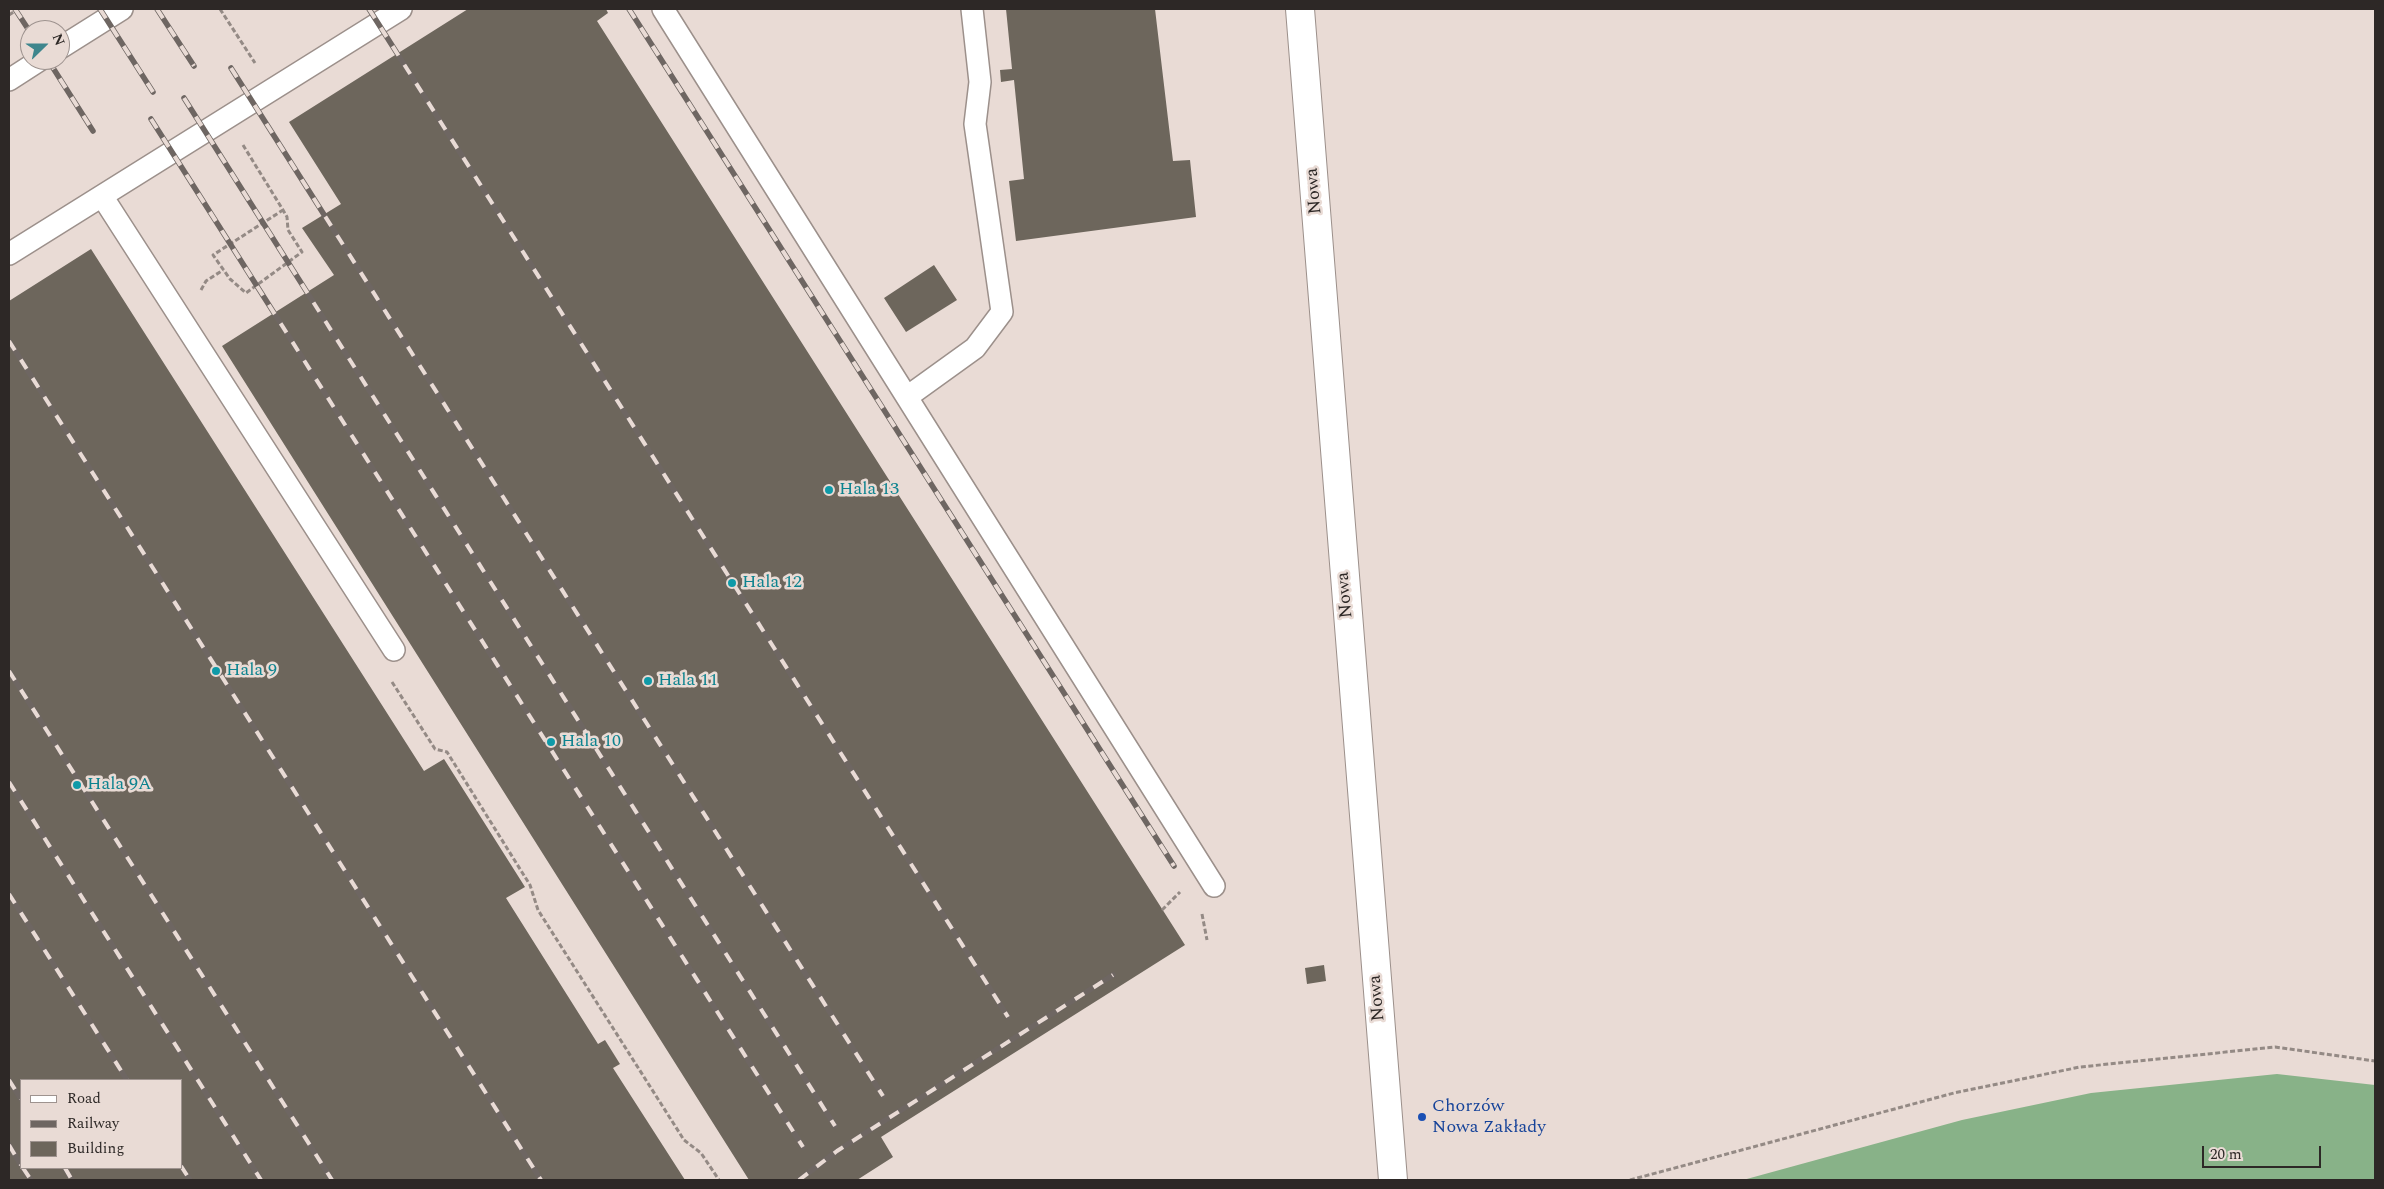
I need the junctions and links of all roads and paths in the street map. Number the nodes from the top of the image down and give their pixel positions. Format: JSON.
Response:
{"nodes":[{"id":1,"x":18,"y":9,"type":"edge"},
{"id":2,"x":122,"y":9,"type":"edge"},
{"id":3,"x":220,"y":9,"type":"edge"},
{"id":4,"x":401,"y":9,"type":"edge"},
{"id":5,"x":663,"y":9,"type":"edge"},
{"id":6,"x":972,"y":9,"type":"edge"},
{"id":7,"x":1300,"y":9,"type":"edge"},
{"id":8,"x":9,"y":15,"type":"edge"},
{"id":9,"x":70,"y":42,"type":"edge"},
{"id":10,"x":256,"y":64,"type":"dead end"},
{"id":11,"x":24,"y":70,"type":"edge"},
{"id":12,"x":9,"y":80,"type":"edge"},
{"id":13,"x":241,"y":143,"type":"dead end"},
{"id":14,"x":102,"y":196,"type":"junction"},
{"id":15,"x":283,"y":210,"type":"junction"},
{"id":16,"x":9,"y":254,"type":"edge"},
{"id":17,"x":223,"y":270,"type":"junction"},
{"id":18,"x":197,"y":296,"type":"dead end"},
{"id":19,"x":907,"y":397,"type":"junction"},
{"id":20,"x":394,"y":650,"type":"dead end"},
{"id":21,"x":388,"y":675,"type":"dead end"},
{"id":22,"x":1214,"y":886,"type":"dead end"},
{"id":23,"x":2375,"y":1061,"type":"edge"},
{"id":24,"x":719,"y":1180,"type":"edge"},
{"id":25,"x":1393,"y":1180,"type":"edge"},
{"id":26,"x":1630,"y":1180,"type":"edge"}],
"edges":[{"from":1,"to":8,"type":"path"},
{"from":2,"to":9,"type":"lane"},
{"from":3,"to":10,"type":"path"},
{"from":4,"to":14,"type":"lane"},
{"from":5,"to":19,"type":"lane"},
{"from":6,"to":19,"type":"lane"},
{"from":7,"to":25,"type":"street","name":"Nowa"},
{"from":11,"to":12,"type":"lane"},
{"from":13,"to":15,"type":"path"},
{"from":14,"to":16,"type":"lane"},
{"from":14,"to":20,"type":"lane"},
{"from":15,"to":17,"type":"path"},
{"from":15,"to":17,"type":"path"},
{"from":17,"to":18,"type":"path"},
{"from":19,"to":22,"type":"lane"},
{"from":21,"to":24,"type":"path"},
{"from":23,"to":26,"type":"path"}]}
